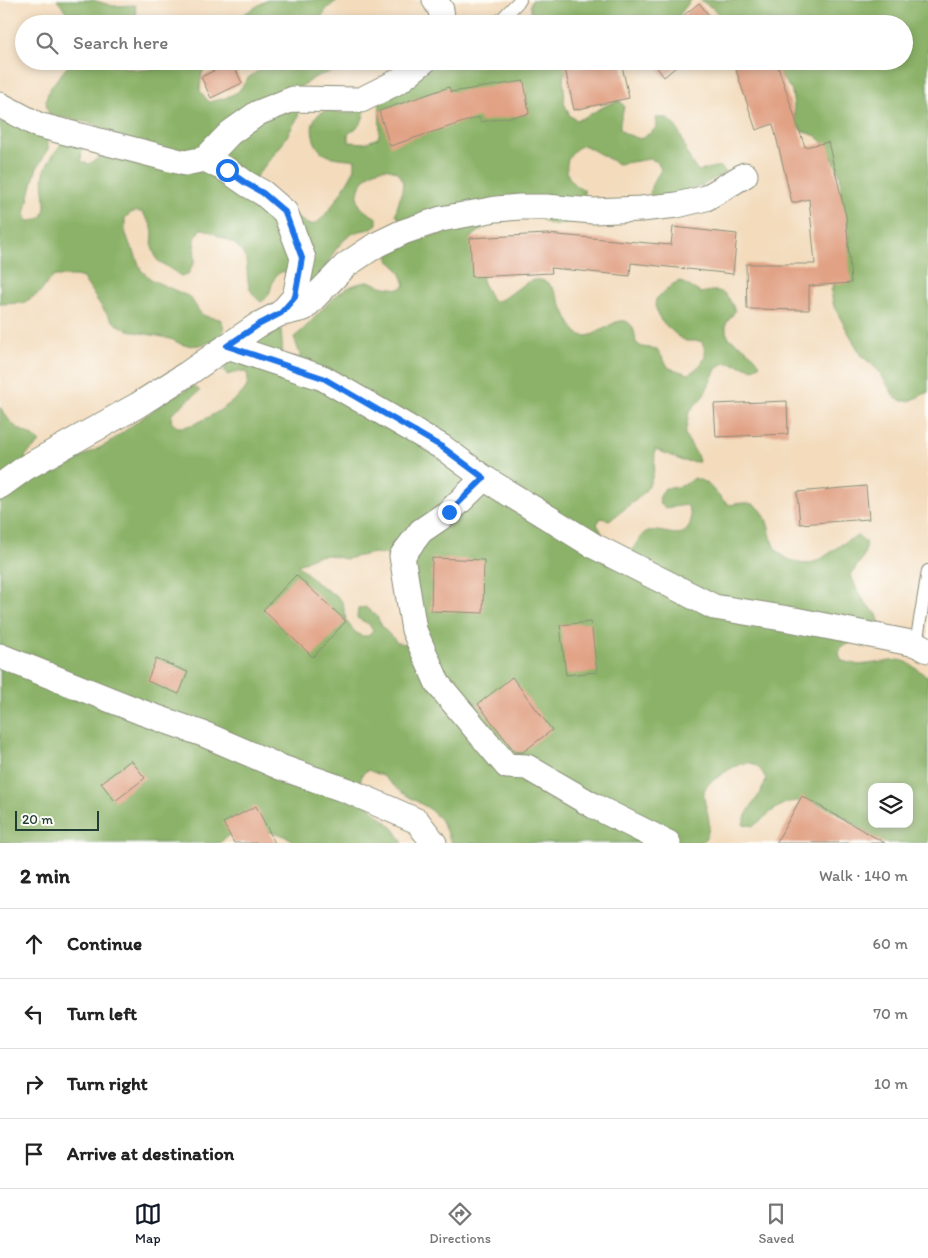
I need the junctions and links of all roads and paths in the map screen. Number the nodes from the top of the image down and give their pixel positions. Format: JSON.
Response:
{"nodes":[{"id":1,"x":435,"y":0,"type":"edge"},
{"id":2,"x":520,"y":0,"type":"edge"},
{"id":3,"x":442,"y":15,"type":"edge"},
{"id":4,"x":506,"y":15,"type":"edge"},
{"id":5,"x":416,"y":70,"type":"edge"},
{"id":6,"x":0,"y":105,"type":"edge"},
{"id":7,"x":205,"y":160,"type":"junction"},
{"id":8,"x":745,"y":175,"type":"dead end"},
{"id":9,"x":281,"y":313,"type":"junction"},
{"id":10,"x":227,"y":346,"type":"junction"},
{"id":11,"x":484,"y":478,"type":"junction"},
{"id":12,"x":0,"y":486,"type":"edge"},
{"id":13,"x":928,"y":571,"type":"edge"},
{"id":14,"x":922,"y":647,"type":"edge"},
{"id":15,"x":0,"y":656,"type":"edge"},
{"id":16,"x":434,"y":843,"type":"edge"},
{"id":17,"x":668,"y":843,"type":"edge"}],
"edges":[{"from":1,"to":3,"type":"street"},
{"from":2,"to":4,"type":"lane"},
{"from":5,"to":7,"type":"street"},
{"from":6,"to":7,"type":"street"},
{"from":7,"to":9,"type":"street"},
{"from":8,"to":9,"type":"street"},
{"from":9,"to":10,"type":"street"},
{"from":10,"to":11,"type":"street"},
{"from":10,"to":12,"type":"street"},
{"from":11,"to":14,"type":"street"},
{"from":11,"to":17,"type":"street"},
{"from":13,"to":14,"type":"lane"},
{"from":15,"to":16,"type":"street"}]}
